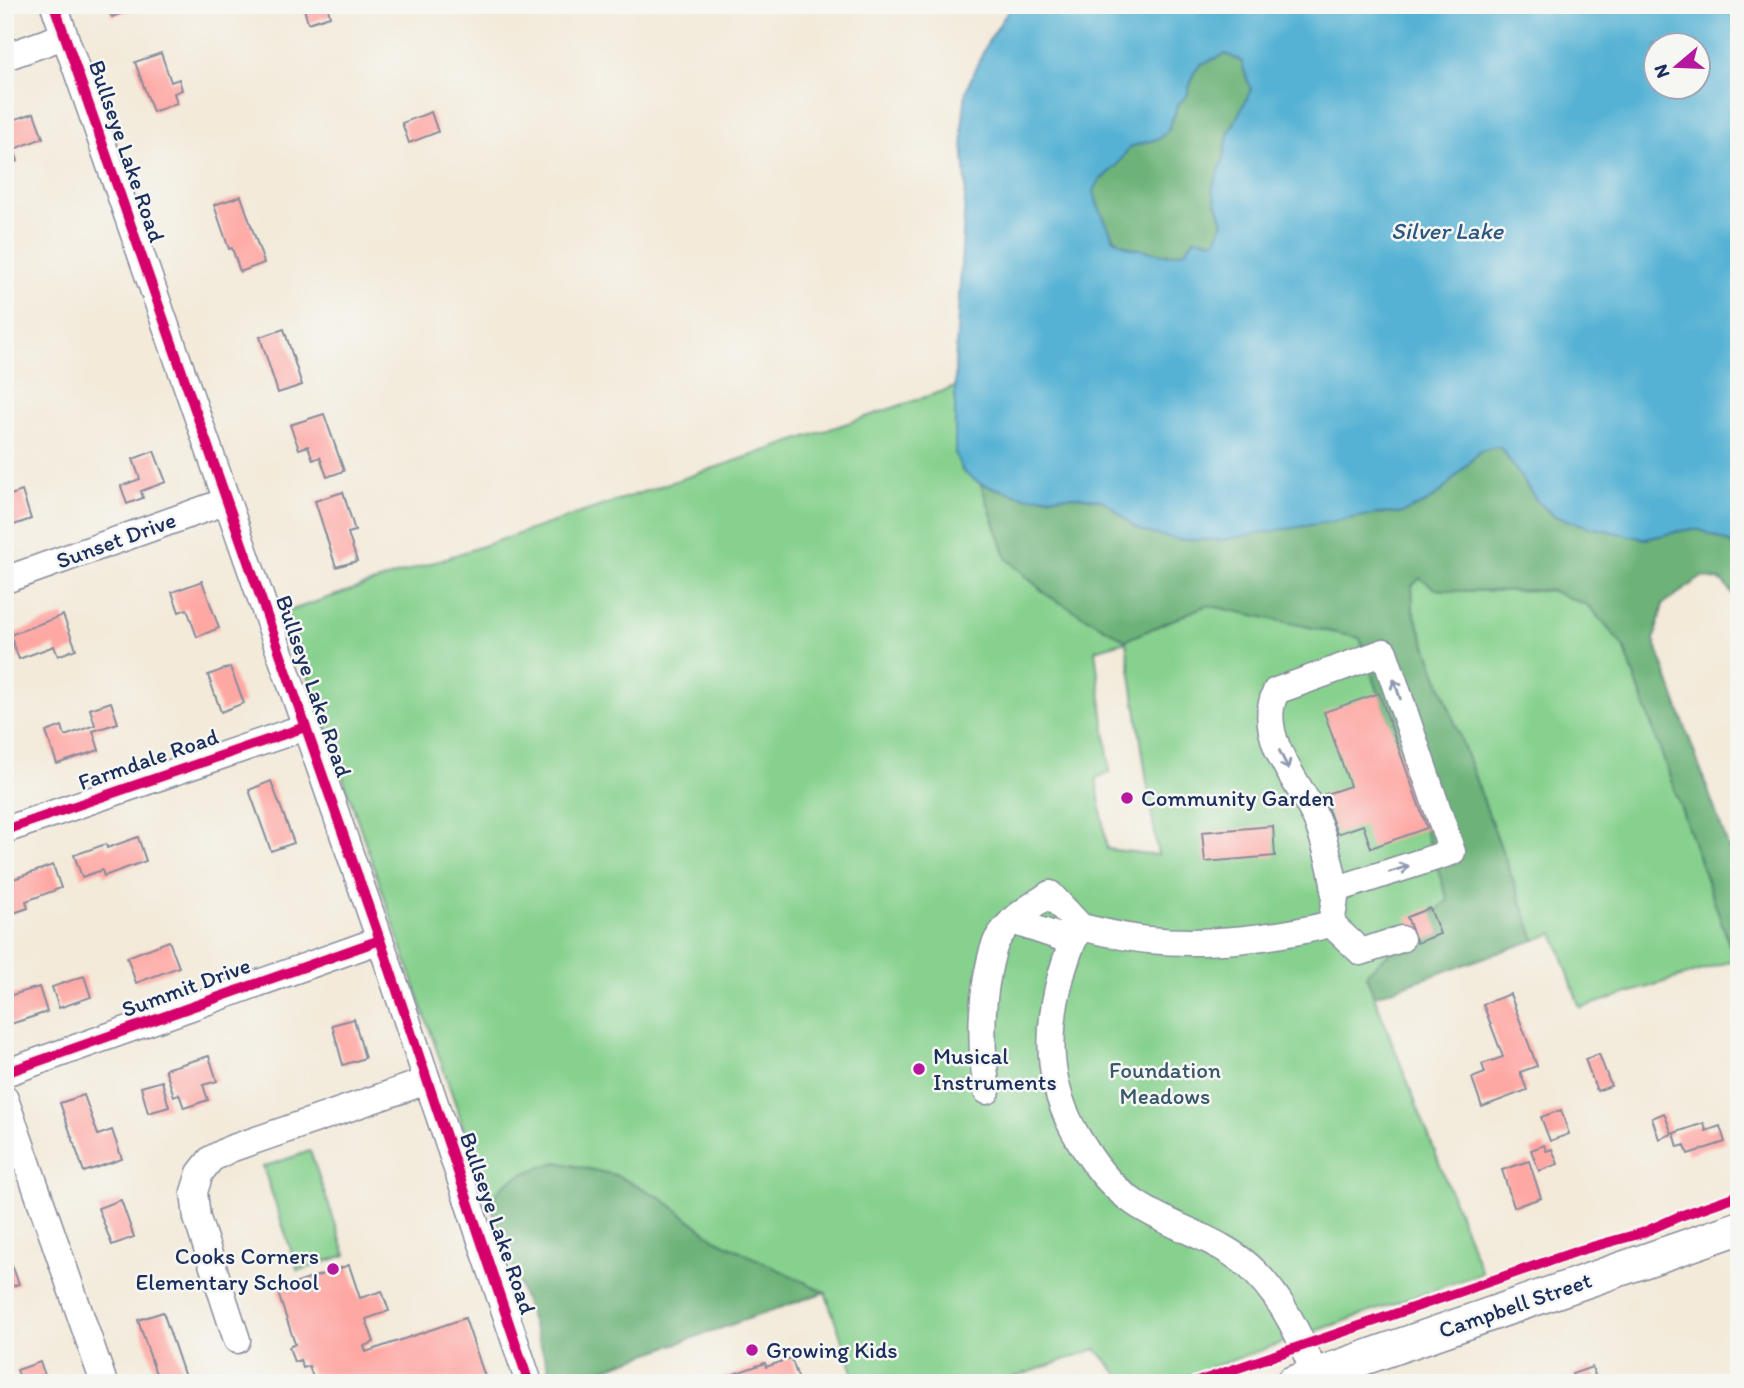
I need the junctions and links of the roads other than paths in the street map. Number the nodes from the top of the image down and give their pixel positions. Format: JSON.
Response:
{"nodes":[{"id":1,"x":54,"y":5,"type":"edge"},
{"id":2,"x":64,"y":36,"type":"junction"},
{"id":3,"x":5,"y":57,"type":"edge"},
{"id":4,"x":227,"y":501,"type":"junction"},
{"id":5,"x":5,"y":580,"type":"edge"},
{"id":6,"x":305,"y":727,"type":"junction"},
{"id":7,"x":5,"y":830,"type":"edge"},
{"id":8,"x":1334,"y":890,"type":"junction"},
{"id":9,"x":1012,"y":921,"type":"junction"},
{"id":10,"x":1331,"y":923,"type":"junction"},
{"id":11,"x":1077,"y":934,"type":"junction"},
{"id":12,"x":1401,"y":939,"type":"dead end"},
{"id":13,"x":380,"y":940,"type":"junction"},
{"id":14,"x":5,"y":1073,"type":"edge"},
{"id":15,"x":427,"y":1080,"type":"junction"},
{"id":16,"x":988,"y":1091,"type":"dead end"},
{"id":17,"x":5,"y":1099,"type":"edge"},
{"id":18,"x":1739,"y":1228,"type":"edge"},
{"id":19,"x":236,"y":1340,"type":"dead end"},
{"id":20,"x":1308,"y":1380,"type":"edge"},
{"id":21,"x":104,"y":1383,"type":"edge"},
{"id":22,"x":529,"y":1383,"type":"edge"}],
"edges":[{"from":1,"to":2,"type":"street","name":"Bullseye Lake Road"},
{"from":2,"to":3,"type":"street"},
{"from":2,"to":4,"type":"street","name":"Bullseye Lake Road"},
{"from":4,"to":5,"type":"street","name":"Sunset Drive"},
{"from":4,"to":6,"type":"street","name":"Bullseye Lake Road"},
{"from":6,"to":7,"type":"street","name":"Farmdale Road"},
{"from":6,"to":13,"type":"street","name":"Bullseye Lake Road"},
{"from":8,"to":8,"type":"street","one_way":true},
{"from":8,"to":10,"type":"street"},
{"from":9,"to":11,"type":"street"},
{"from":9,"to":11,"type":"street"},
{"from":9,"to":16,"type":"street"},
{"from":10,"to":11,"type":"street"},
{"from":10,"to":12,"type":"street"},
{"from":11,"to":20,"type":"street"},
{"from":13,"to":14,"type":"street","name":"Summit Drive"},
{"from":13,"to":15,"type":"street","name":"Bullseye Lake Road"},
{"from":15,"to":19,"type":"street"},
{"from":15,"to":22,"type":"street","name":"Bullseye Lake Road"},
{"from":17,"to":21,"type":"street"},
{"from":18,"to":20,"type":"main road","name":"Campbell Street"}]}
